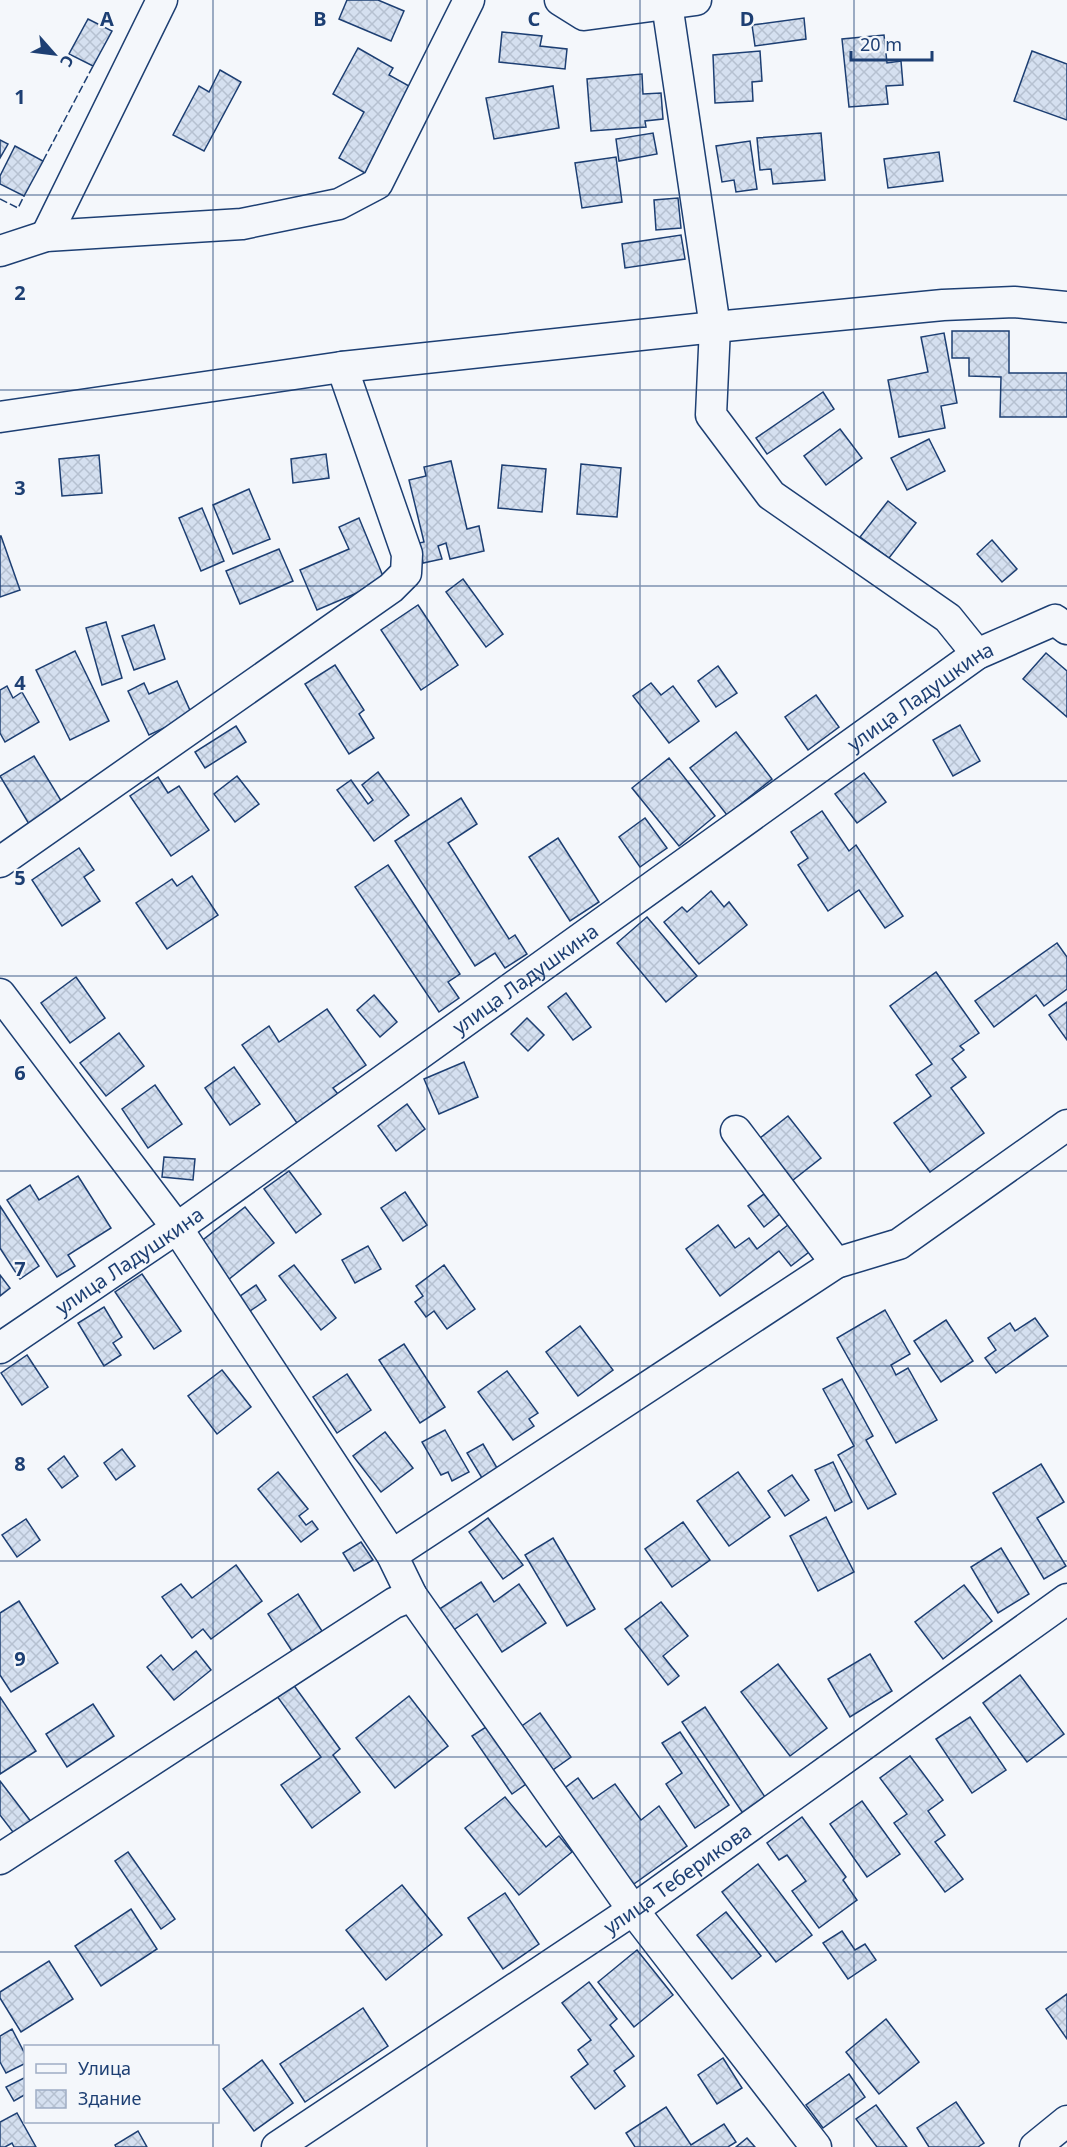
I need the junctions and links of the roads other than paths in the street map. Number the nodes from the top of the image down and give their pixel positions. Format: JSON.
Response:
{"nodes":[{"id":1,"x":162,"y":0,"type":"edge"},
{"id":2,"x":469,"y":0,"type":"edge"},
{"id":3,"x":560,"y":0,"type":"edge"},
{"id":4,"x":696,"y":0,"type":"edge"},
{"id":5,"x":667,"y":4,"type":"junction"},
{"id":6,"x":45,"y":236,"type":"junction"},
{"id":7,"x":0,"y":251,"type":"edge"},
{"id":8,"x":1067,"y":307,"type":"edge"},
{"id":9,"x":715,"y":327,"type":"junction"},
{"id":10,"x":342,"y":368,"type":"junction"},
{"id":11,"x":0,"y":417,"type":"edge"},
{"id":12,"x":1061,"y":625,"type":"edge"},
{"id":13,"x":976,"y":654,"type":"junction"},
{"id":14,"x":0,"y":862,"type":"edge"},
{"id":15,"x":0,"y":994,"type":"edge"},
{"id":16,"x":1067,"y":1125,"type":"edge"},
{"id":17,"x":736,"y":1131,"type":"dead end"},
{"id":18,"x":177,"y":1228,"type":"junction"},
{"id":19,"x":836,"y":1263,"type":"junction"},
{"id":20,"x":0,"y":1348,"type":"edge"},
{"id":21,"x":392,"y":1555,"type":"junction"},
{"id":22,"x":412,"y":1596,"type":"junction"},
{"id":23,"x":1067,"y":1599,"type":"edge"},
{"id":24,"x":0,"y":1859,"type":"edge"},
{"id":25,"x":633,"y":1910,"type":"junction"},
{"id":26,"x":1067,"y":2121,"type":"edge"},
{"id":27,"x":278,"y":2147,"type":"edge"},
{"id":28,"x":816,"y":2147,"type":"edge"},
{"id":29,"x":1035,"y":2147,"type":"edge"}],
"edges":[{"from":1,"to":6,"type":"street"},
{"from":2,"to":6,"type":"street"},
{"from":3,"to":5,"type":"street"},
{"from":4,"to":5,"type":"street"},
{"from":5,"to":9,"type":"street"},
{"from":6,"to":7,"type":"street"},
{"from":8,"to":9,"type":"street"},
{"from":9,"to":10,"type":"street"},
{"from":9,"to":13,"type":"street"},
{"from":10,"to":11,"type":"street"},
{"from":10,"to":14,"type":"street"},
{"from":12,"to":13,"type":"street","name":"улица Ладушкина"},
{"from":13,"to":18,"type":"street","name":"улица Ладушкина"},
{"from":15,"to":18,"type":"street"},
{"from":16,"to":19,"type":"street"},
{"from":17,"to":19,"type":"street"},
{"from":18,"to":20,"type":"street","name":"улица Ладушкина"},
{"from":18,"to":21,"type":"street"},
{"from":19,"to":21,"type":"street"},
{"from":21,"to":22,"type":"street"},
{"from":22,"to":24,"type":"street"},
{"from":22,"to":25,"type":"street"},
{"from":23,"to":25,"type":"street","name":"улица Теберикова"},
{"from":25,"to":27,"type":"street","name":"улица Теберикова"},
{"from":25,"to":28,"type":"street"},
{"from":26,"to":29,"type":"street"}]}
